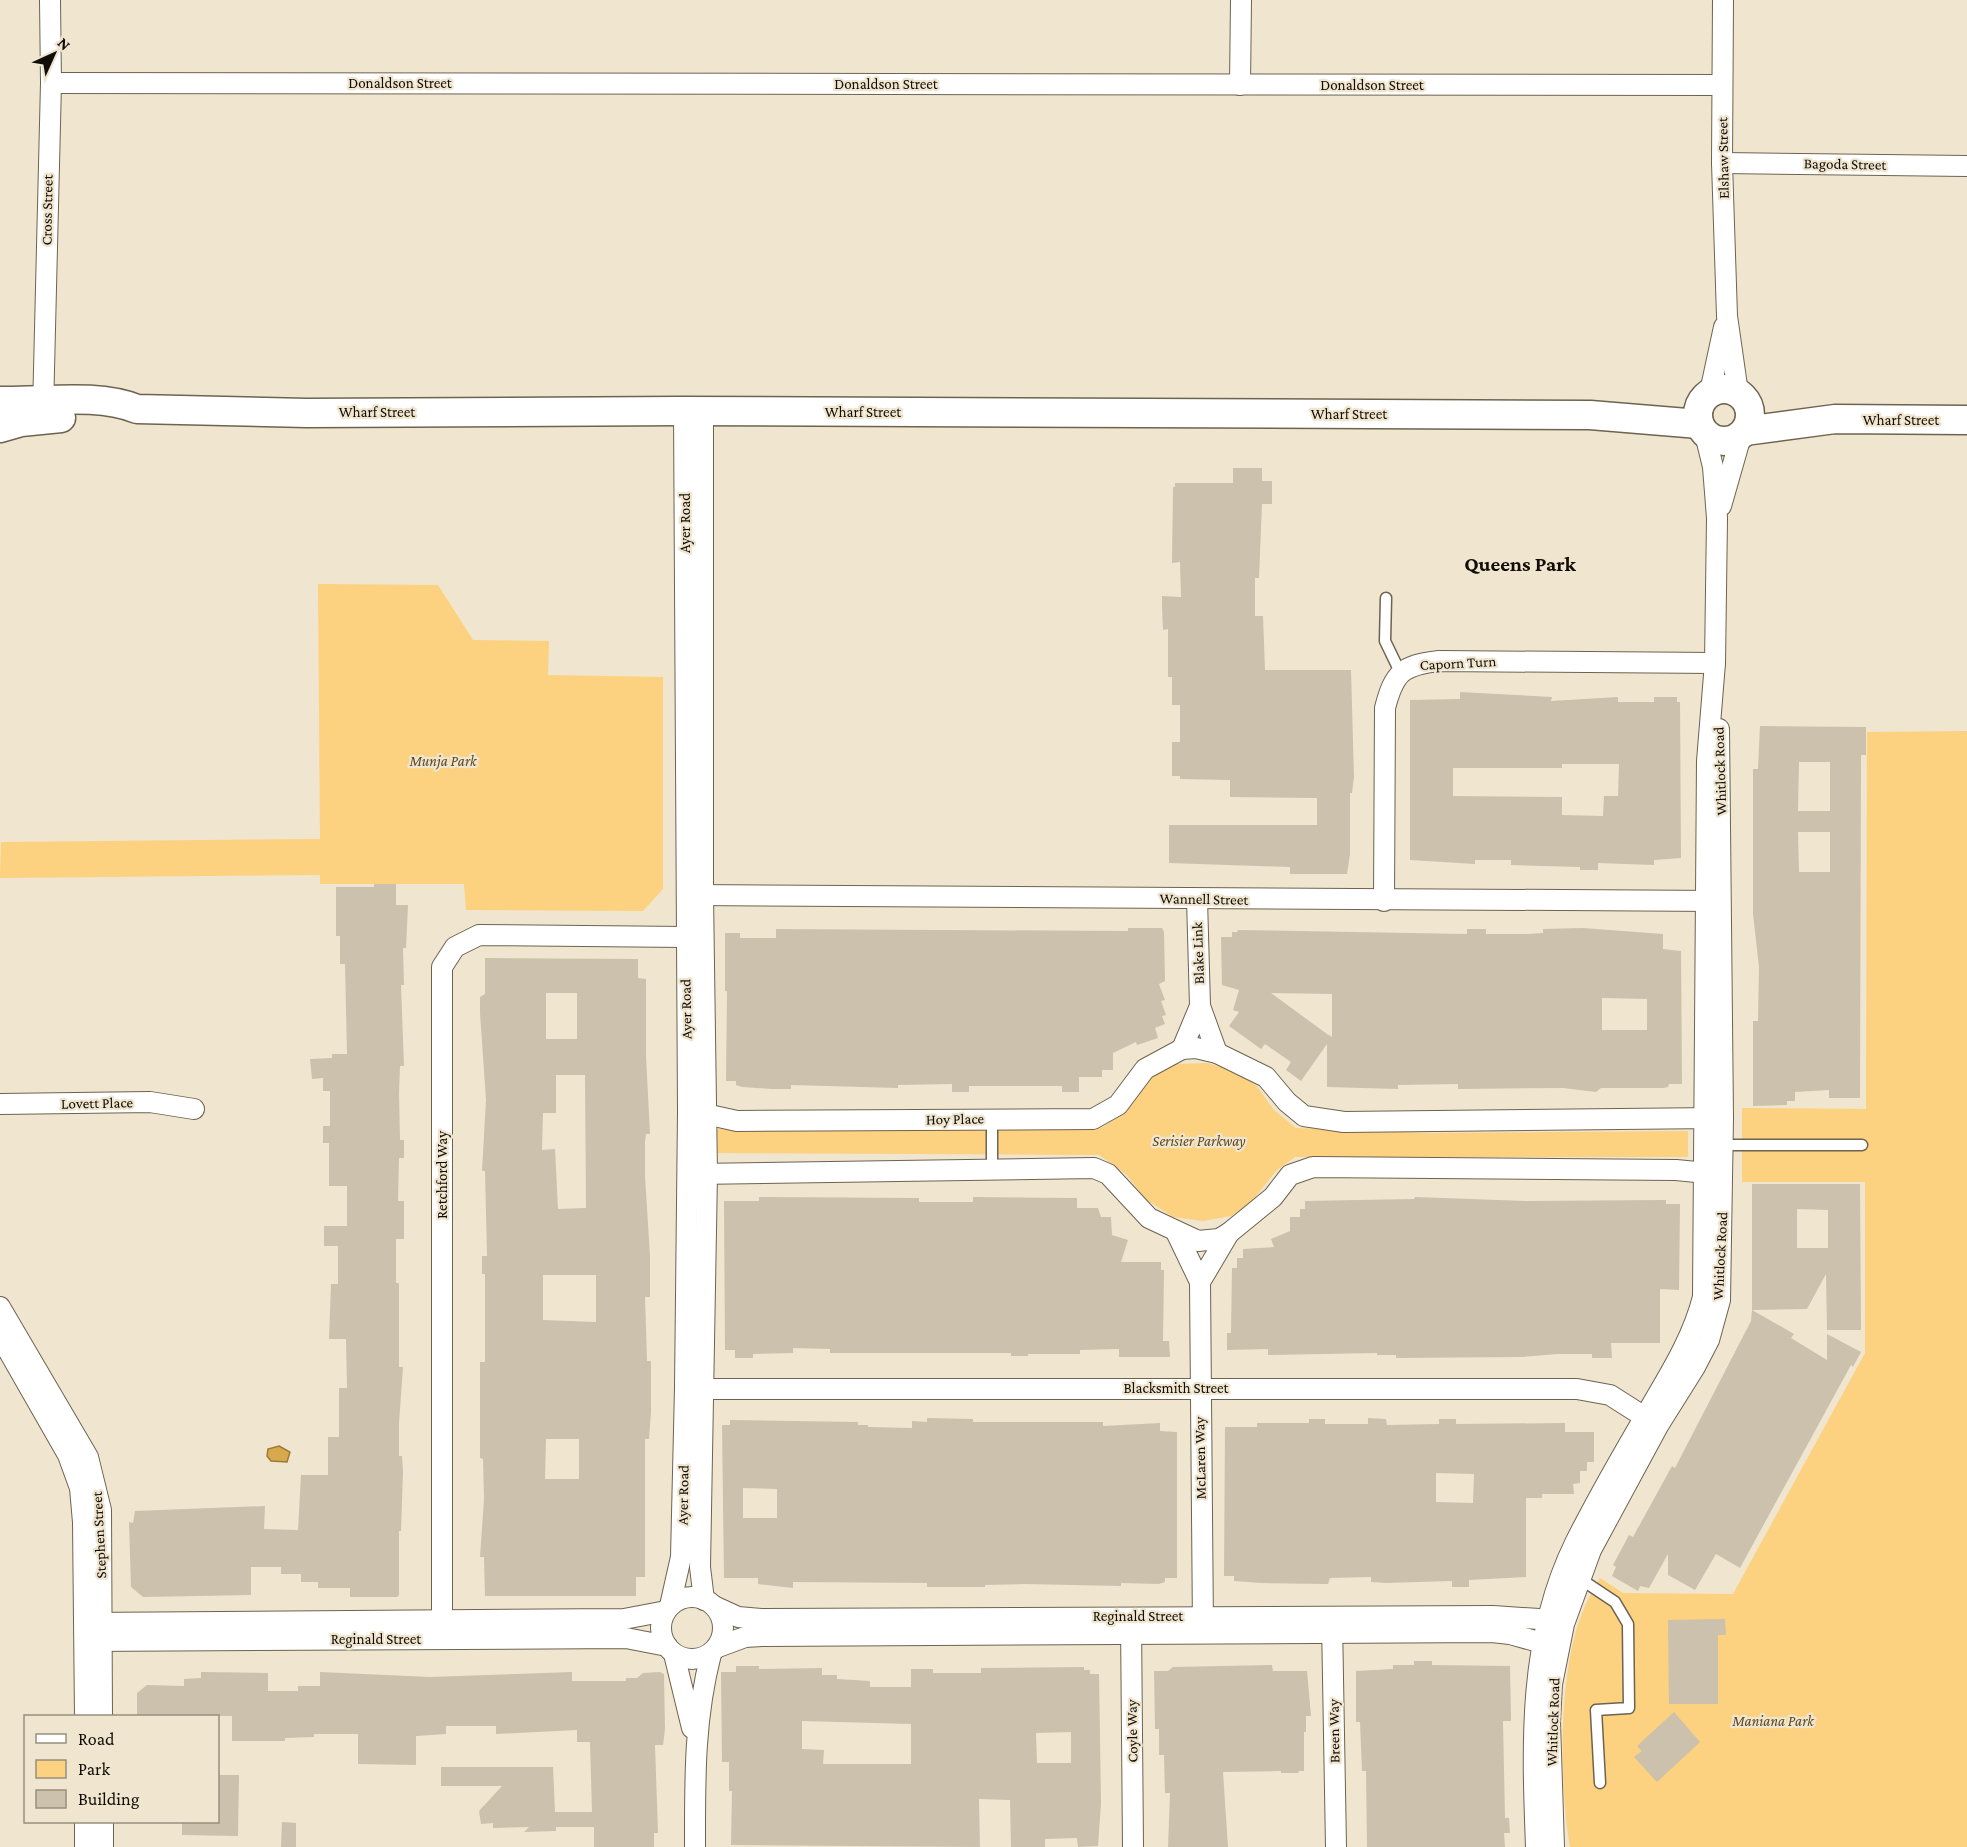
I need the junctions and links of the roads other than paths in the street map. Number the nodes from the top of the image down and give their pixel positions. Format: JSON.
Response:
{"nodes":[{"id":1,"x":50,"y":0,"type":"edge"},
{"id":2,"x":1241,"y":0,"type":"edge"},
{"id":3,"x":1722,"y":0,"type":"edge"},
{"id":4,"x":51,"y":83,"type":"junction"},
{"id":5,"x":1240,"y":85,"type":"junction"},
{"id":6,"x":1722,"y":85,"type":"junction"},
{"id":7,"x":1722,"y":163,"type":"junction"},
{"id":8,"x":1967,"y":166,"type":"edge"},
{"id":9,"x":1726,"y":316,"type":"junction"},
{"id":10,"x":0,"y":401,"type":"edge"},
{"id":11,"x":43,"y":411,"type":"junction"},
{"id":12,"x":693,"y":411,"type":"junction"},
{"id":13,"x":1704,"y":413,"type":"junction"},
{"id":14,"x":1743,"y":416,"type":"junction"},
{"id":15,"x":1967,"y":420,"type":"edge"},
{"id":16,"x":0,"y":428,"type":"edge"},
{"id":17,"x":1718,"y":518,"type":"junction"},
{"id":18,"x":1386,"y":598,"type":"dead end"},
{"id":19,"x":1714,"y":663,"type":"junction"},
{"id":20,"x":1400,"y":672,"type":"junction"},
{"id":21,"x":694,"y":895,"type":"junction"},
{"id":22,"x":1197,"y":899,"type":"junction"},
{"id":23,"x":1384,"y":901,"type":"junction"},
{"id":24,"x":1714,"y":901,"type":"junction"},
{"id":25,"x":686,"y":937,"type":"junction"},
{"id":26,"x":1200,"y":1006,"type":"junction"},
{"id":27,"x":1189,"y":1049,"type":"junction"},
{"id":28,"x":1217,"y":1053,"type":"junction"},
{"id":29,"x":0,"y":1104,"type":"edge"},
{"id":30,"x":194,"y":1109,"type":"dead end"},
{"id":31,"x":697,"y":1112,"type":"junction"},
{"id":32,"x":992,"y":1118,"type":"junction"},
{"id":33,"x":1713,"y":1118,"type":"junction"},
{"id":34,"x":1723,"y":1144,"type":"junction"},
{"id":35,"x":1862,"y":1146,"type":"dead end"},
{"id":36,"x":992,"y":1168,"type":"junction"},
{"id":37,"x":707,"y":1174,"type":"junction"},
{"id":38,"x":1714,"y":1174,"type":"junction"},
{"id":39,"x":687,"y":1175,"type":"junction"},
{"id":40,"x":1176,"y":1232,"type":"junction"},
{"id":41,"x":1229,"y":1233,"type":"junction"},
{"id":42,"x":1200,"y":1282,"type":"junction"},
{"id":43,"x":0,"y":1306,"type":"edge"},
{"id":44,"x":0,"y":1336,"type":"edge"},
{"id":45,"x":1200,"y":1388,"type":"junction"},
{"id":46,"x":694,"y":1389,"type":"junction"},
{"id":47,"x":1652,"y":1421,"type":"junction"},
{"id":48,"x":1578,"y":1578,"type":"junction"},
{"id":49,"x":709,"y":1603,"type":"junction"},
{"id":50,"x":668,"y":1609,"type":"junction"},
{"id":51,"x":1556,"y":1622,"type":"junction"},
{"id":52,"x":1332,"y":1624,"type":"junction"},
{"id":53,"x":1131,"y":1625,"type":"junction"},
{"id":54,"x":1203,"y":1625,"type":"junction"},
{"id":55,"x":442,"y":1630,"type":"junction"},
{"id":56,"x":93,"y":1632,"type":"junction"},
{"id":57,"x":1550,"y":1645,"type":"junction"},
{"id":58,"x":670,"y":1650,"type":"junction"},
{"id":59,"x":714,"y":1650,"type":"junction"},
{"id":60,"x":85,"y":1715,"type":"edge"},
{"id":61,"x":102,"y":1715,"type":"edge"},
{"id":62,"x":695,"y":1743,"type":"junction"},
{"id":63,"x":1600,"y":1783,"type":"dead end"},
{"id":64,"x":85,"y":1823,"type":"edge"},
{"id":65,"x":103,"y":1823,"type":"edge"},
{"id":66,"x":85,"y":1847,"type":"edge"},
{"id":67,"x":103,"y":1847,"type":"edge"},
{"id":68,"x":695,"y":1847,"type":"edge"},
{"id":69,"x":1133,"y":1847,"type":"edge"},
{"id":70,"x":1336,"y":1847,"type":"edge"},
{"id":71,"x":1536,"y":1847,"type":"edge"},
{"id":72,"x":1554,"y":1847,"type":"edge"}],
"edges":[{"from":1,"to":4,"type":"street","name":"Cross Street"},
{"from":2,"to":5,"type":"street"},
{"from":3,"to":6,"type":"street","name":"Elshaw Street"},
{"from":4,"to":5,"type":"street","name":"Donaldson Street"},
{"from":4,"to":11,"type":"street","name":"Cross Street"},
{"from":5,"to":6,"type":"street","name":"Donaldson Street"},
{"from":6,"to":7,"type":"street","name":"Elshaw Street"},
{"from":7,"to":8,"type":"street","name":"Bagoda Street"},
{"from":7,"to":9,"type":"street","name":"Elshaw Street"},
{"from":9,"to":13,"type":"street","name":"Elshaw Street"},
{"from":9,"to":14,"type":"street","name":"Elshaw Street"},
{"from":10,"to":11,"type":"street","name":"Wharf Street"},
{"from":11,"to":12,"type":"street","name":"Wharf Street"},
{"from":11,"to":16,"type":"street","name":"Wharf Street"},
{"from":12,"to":13,"type":"street","name":"Wharf Street"},
{"from":12,"to":21,"type":"street","name":"Ayer Road"},
{"from":13,"to":14,"type":"street"},
{"from":13,"to":14,"type":"street"},
{"from":13,"to":17,"type":"street","name":"Whitlock Road"},
{"from":14,"to":15,"type":"street","name":"Wharf Street"},
{"from":14,"to":17,"type":"street","name":"Whitlock Road"},
{"from":17,"to":19,"type":"street","name":"Whitlock Road"},
{"from":18,"to":20,"type":"lane"},
{"from":19,"to":20,"type":"street","name":"Caporn Turn"},
{"from":19,"to":24,"type":"street","name":"Whitlock Road"},
{"from":20,"to":23,"type":"street","name":"Caporn Turn"},
{"from":21,"to":22,"type":"street","name":"Wannell Street"},
{"from":21,"to":25,"type":"street","name":"Ayer Road"},
{"from":21,"to":31,"type":"street","name":"Ayer Road"},
{"from":22,"to":23,"type":"street","name":"Wannell Street"},
{"from":22,"to":26,"type":"street","name":"Blake Link"},
{"from":23,"to":24,"type":"street","name":"Wannell Street"},
{"from":24,"to":33,"type":"street","name":"Whitlock Road"},
{"from":25,"to":31,"type":"street","name":"Ayer Road"},
{"from":25,"to":55,"type":"street","name":"Retchford Way"},
{"from":26,"to":27,"type":"street","name":"Blake Link"},
{"from":26,"to":28,"type":"street","name":"Blake Link"},
{"from":27,"to":28,"type":"street"},
{"from":27,"to":32,"type":"street","name":"Hoy Place"},
{"from":28,"to":33,"type":"street"},
{"from":29,"to":30,"type":"street","name":"Lovett Place"},
{"from":31,"to":32,"type":"street","name":"Hoy Place"},
{"from":31,"to":37,"type":"street","name":"Ayer Road"},
{"from":31,"to":39,"type":"street","name":"Ayer Road"},
{"from":32,"to":36,"type":"lane"},
{"from":33,"to":34,"type":"street","name":"Whitlock Road"},
{"from":33,"to":38,"type":"street","name":"Whitlock Road"},
{"from":34,"to":35,"type":"lane"},
{"from":34,"to":38,"type":"street","name":"Whitlock Road"},
{"from":36,"to":37,"type":"street"},
{"from":36,"to":40,"type":"street"},
{"from":37,"to":39,"type":"street"},
{"from":37,"to":46,"type":"street","name":"Ayer Road"},
{"from":38,"to":41,"type":"street"},
{"from":38,"to":47,"type":"street","name":"Whitlock Road"},
{"from":39,"to":46,"type":"street","name":"Ayer Road"},
{"from":40,"to":41,"type":"street"},
{"from":40,"to":42,"type":"street","name":"McLaren Way"},
{"from":41,"to":42,"type":"street"},
{"from":42,"to":45,"type":"street","name":"McLaren Way"},
{"from":43,"to":56,"type":"street","name":"Stephen Street"},
{"from":44,"to":56,"type":"street","name":"Stephen Street"},
{"from":45,"to":46,"type":"street","name":"Blacksmith Street"},
{"from":45,"to":47,"type":"street","name":"Blacksmith Street"},
{"from":45,"to":54,"type":"street","name":"McLaren Way"},
{"from":46,"to":49,"type":"street","name":"Ayer Road"},
{"from":46,"to":50,"type":"street","name":"Ayer Road"},
{"from":47,"to":48,"type":"street","name":"Whitlock Road"},
{"from":47,"to":51,"type":"street","name":"Whitlock Road"},
{"from":48,"to":51,"type":"street","name":"Whitlock Road"},
{"from":48,"to":63,"type":"lane"},
{"from":49,"to":50,"type":"street"},
{"from":49,"to":53,"type":"street","name":"Reginald Street"},
{"from":49,"to":59,"type":"street"},
{"from":50,"to":55,"type":"street","name":"Reginald Street"},
{"from":50,"to":58,"type":"street"},
{"from":51,"to":52,"type":"street","name":"Reginald Street"},
{"from":51,"to":57,"type":"street","name":"Whitlock Road"},
{"from":52,"to":54,"type":"street","name":"Reginald Street"},
{"from":52,"to":57,"type":"street","name":"Reginald Street"},
{"from":52,"to":70,"type":"street","name":"Breen Way"},
{"from":53,"to":54,"type":"street","name":"Reginald Street"},
{"from":53,"to":59,"type":"street","name":"Reginald Street"},
{"from":53,"to":69,"type":"street","name":"Coyle Way"},
{"from":55,"to":56,"type":"street","name":"Reginald Street"},
{"from":55,"to":58,"type":"street","name":"Reginald Street"},
{"from":56,"to":60,"type":"street","name":"Stephen Street"},
{"from":56,"to":61,"type":"street","name":"Stephen Street"},
{"from":57,"to":71,"type":"street","name":"Whitlock Road"},
{"from":57,"to":72,"type":"street","name":"Whitlock Road"},
{"from":58,"to":59,"type":"street"},
{"from":58,"to":62,"type":"street"},
{"from":59,"to":62,"type":"street"},
{"from":62,"to":68,"type":"street"},
{"from":64,"to":66,"type":"street"},
{"from":65,"to":67,"type":"street"}]}
